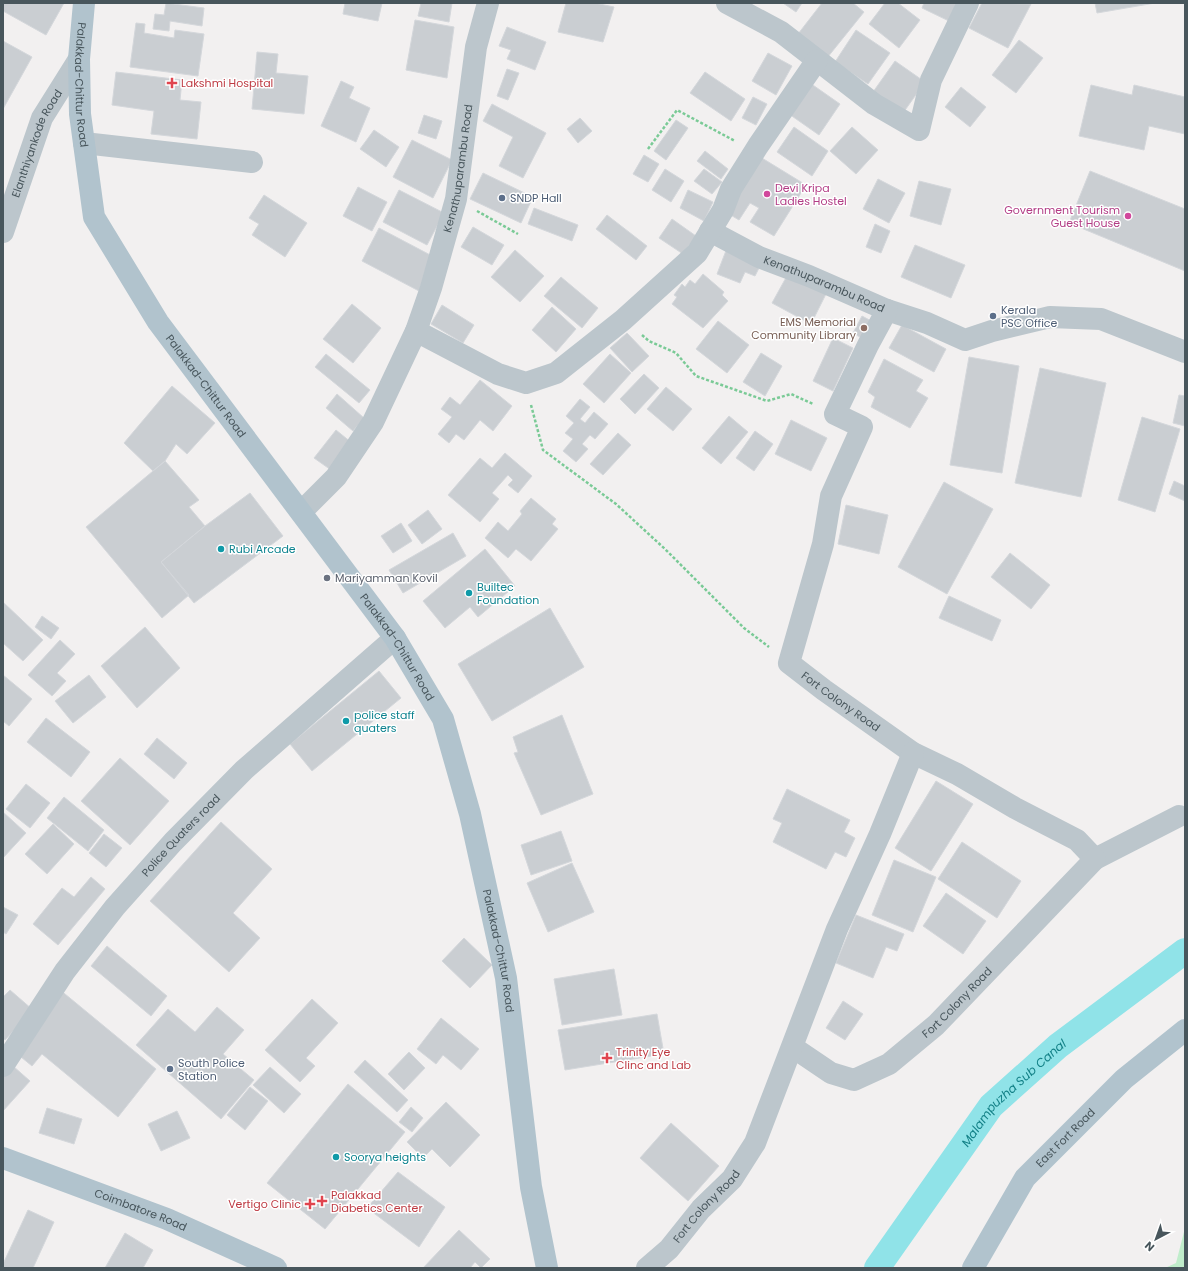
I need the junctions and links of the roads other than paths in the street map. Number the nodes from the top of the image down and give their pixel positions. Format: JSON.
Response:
{"nodes":[{"id":1,"x":84,"y":3,"type":"edge"},
{"id":2,"x":488,"y":3,"type":"edge"},
{"id":3,"x":727,"y":3,"type":"edge"},
{"id":4,"x":968,"y":3,"type":"edge"},
{"id":5,"x":79,"y":59,"type":"junction"},
{"id":6,"x":817,"y":60,"type":"junction"},
{"id":7,"x":84,"y":143,"type":"junction"},
{"id":8,"x":252,"y":162,"type":"dead end"},
{"id":9,"x":710,"y":231,"type":"junction"},
{"id":10,"x":3,"y":232,"type":"edge"},
{"id":11,"x":887,"y":310,"type":"junction"},
{"id":12,"x":416,"y":331,"type":"junction"},
{"id":13,"x":1185,"y":352,"type":"edge"},
{"id":14,"x":301,"y":512,"type":"junction"},
{"id":15,"x":395,"y":638,"type":"junction"},
{"id":16,"x":790,"y":663,"type":"joint"},
{"id":17,"x":913,"y":753,"type":"junction"},
{"id":18,"x":1179,"y":816,"type":"dead end"},
{"id":19,"x":1095,"y":859,"type":"junction"},
{"id":20,"x":1185,"y":1030,"type":"edge"},
{"id":21,"x":794,"y":1048,"type":"junction"},
{"id":22,"x":3,"y":1066,"type":"edge"},
{"id":23,"x":3,"y":1158,"type":"edge"},
{"id":24,"x":276,"y":1268,"type":"edge"},
{"id":25,"x":547,"y":1268,"type":"edge"},
{"id":26,"x":647,"y":1268,"type":"edge"},
{"id":27,"x":973,"y":1268,"type":"edge"}],
"edges":[{"from":1,"to":5,"type":"main road","name":"Palakkad-Chittur Road"},
{"from":2,"to":12,"type":"street","name":"Kenathuparambu Road"},
{"from":3,"to":6,"type":"street"},
{"from":4,"to":6,"type":"street"},
{"from":5,"to":7,"type":"main road","name":"Palakkad-Chittur Road"},
{"from":5,"to":10,"type":"street","name":"Elanthiyankode Road"},
{"from":6,"to":9,"type":"street"},
{"from":7,"to":8,"type":"street"},
{"from":7,"to":14,"type":"main road","name":"Palakkad-Chittur Road"},
{"from":9,"to":11,"type":"street","name":"Kenathuparambu Road"},
{"from":9,"to":12,"type":"street"},
{"from":11,"to":13,"type":"street"},
{"from":11,"to":16,"type":"street","name":"Kenathuparambu Road"},
{"from":12,"to":14,"type":"street","name":"Kenathuparambu Road"},
{"from":14,"to":15,"type":"main road","name":"Palakkad-Chittur Road"},
{"from":15,"to":22,"type":"street","name":"Police Quaters road"},
{"from":15,"to":25,"type":"main road","name":"Palakkad-Chittur Road"},
{"from":16,"to":17,"type":"street","name":"Fort Colony Road"},
{"from":17,"to":19,"type":"street","name":"Fort Colony Road"},
{"from":17,"to":21,"type":"street","name":"Fort Colony Road"},
{"from":18,"to":19,"type":"street","name":"Fort Colony Road"},
{"from":19,"to":21,"type":"street","name":"Fort Colony Road"},
{"from":20,"to":27,"type":"main road","name":"East Fort Road"},
{"from":21,"to":26,"type":"street","name":"Fort Colony Road"},
{"from":23,"to":24,"type":"main road","name":"Coimbatore Road"}]}
